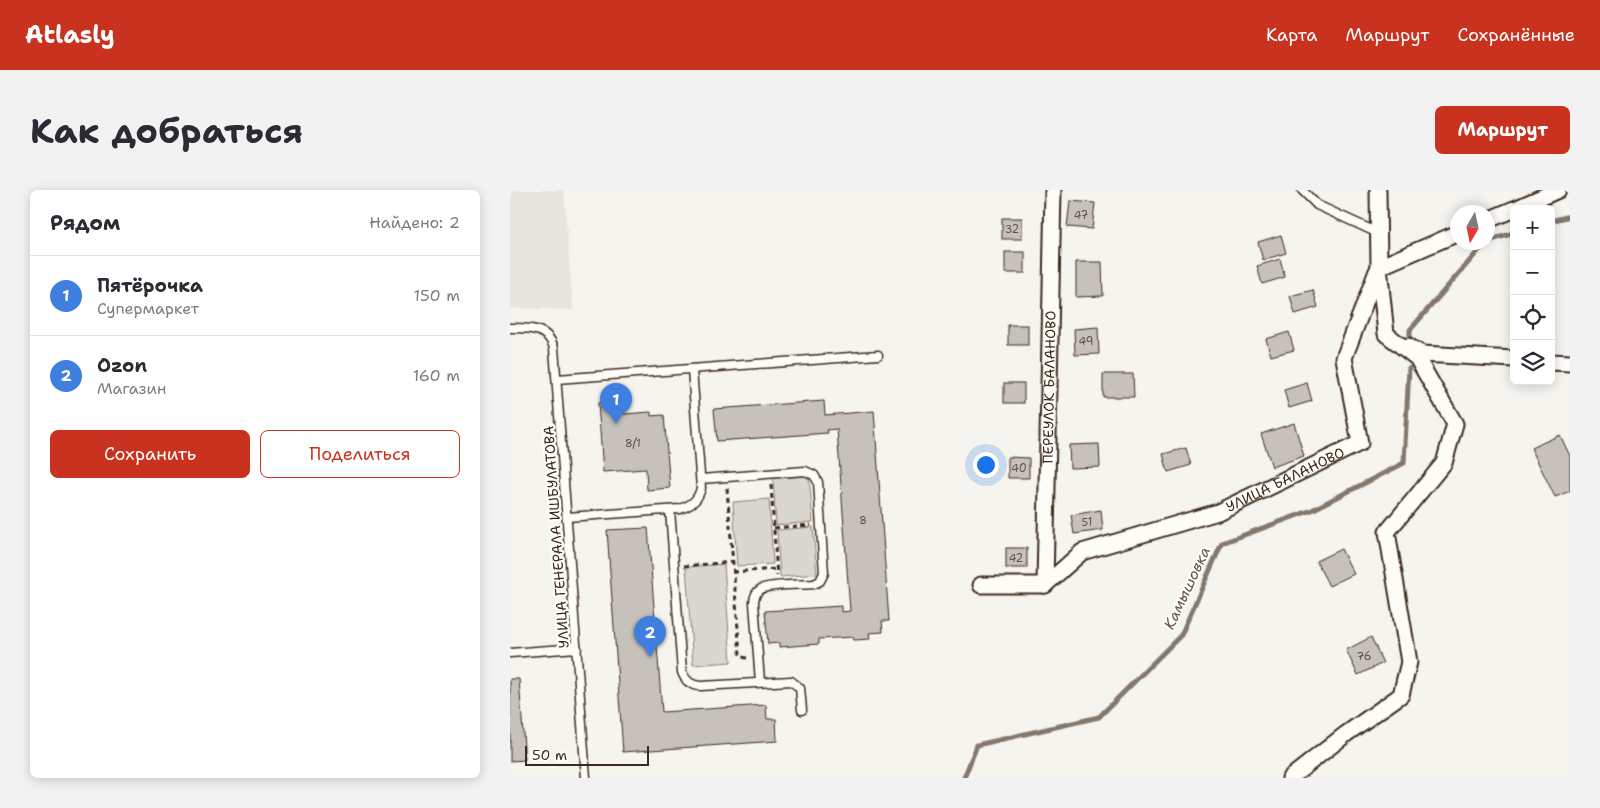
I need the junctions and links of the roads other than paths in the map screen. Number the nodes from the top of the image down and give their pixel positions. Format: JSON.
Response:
{"nodes":[{"id":1,"x":1053,"y":190,"type":"edge"},
{"id":2,"x":1302,"y":190,"type":"edge"},
{"id":3,"x":1378,"y":190,"type":"edge"},
{"id":4,"x":1558,"y":190,"type":"edge"},
{"id":5,"x":1523,"y":205,"type":"edge"},
{"id":6,"x":1510,"y":211,"type":"edge"},
{"id":7,"x":1495,"y":217,"type":"edge"},
{"id":8,"x":1378,"y":233,"type":"junction"},
{"id":9,"x":1450,"y":236,"type":"edge"},
{"id":10,"x":1378,"y":267,"type":"junction"},
{"id":11,"x":510,"y":328,"type":"edge"},
{"id":12,"x":1386,"y":334,"type":"junction"},
{"id":13,"x":878,"y":355,"type":"dead end"},
{"id":14,"x":1510,"y":359,"type":"edge"},
{"id":15,"x":1555,"y":362,"type":"edge"},
{"id":16,"x":1570,"y":363,"type":"edge"},
{"id":17,"x":692,"y":369,"type":"junction"},
{"id":18,"x":557,"y":379,"type":"junction"},
{"id":19,"x":700,"y":479,"type":"junction"},
{"id":20,"x":670,"y":510,"type":"junction"},
{"id":21,"x":567,"y":517,"type":"junction"},
{"id":22,"x":982,"y":585,"type":"dead end"},
{"id":23,"x":1045,"y":585,"type":"junction"},
{"id":24,"x":577,"y":648,"type":"junction"},
{"id":25,"x":510,"y":653,"type":"edge"},
{"id":26,"x":760,"y":682,"type":"junction"},
{"id":27,"x":802,"y":710,"type":"dead end"},
{"id":28,"x":586,"y":778,"type":"edge"},
{"id":29,"x":1290,"y":778,"type":"edge"}],
"edges":[{"from":1,"to":23,"type":"street","name":"ПЕРЕУЛОК БАЛАНОВО"},
{"from":2,"to":8,"type":"lane"},
{"from":3,"to":8,"type":"street","name":"УЛИЦА БАЛАНОВО"},
{"from":4,"to":5,"type":"street"},
{"from":6,"to":7,"type":"street"},
{"from":8,"to":10,"type":"street","name":"УЛИЦА БАЛАНОВО"},
{"from":9,"to":10,"type":"street"},
{"from":10,"to":12,"type":"street","name":"УЛИЦА БАЛАНОВО"},
{"from":10,"to":23,"type":"street","name":"УЛИЦА БАЛАНОВО"},
{"from":11,"to":18,"type":"lane","name":"УЛИЦА ГЕНЕРАЛА ИШБУЛАТОВА"},
{"from":12,"to":14,"type":"street"},
{"from":12,"to":29,"type":"street"},
{"from":13,"to":17,"type":"lane"},
{"from":15,"to":16,"type":"street"},
{"from":17,"to":18,"type":"lane"},
{"from":17,"to":19,"type":"lane"},
{"from":18,"to":21,"type":"lane","name":"УЛИЦА ГЕНЕРАЛА ИШБУЛАТОВА"},
{"from":19,"to":20,"type":"lane"},
{"from":19,"to":26,"type":"lane"},
{"from":20,"to":21,"type":"lane"},
{"from":20,"to":26,"type":"lane"},
{"from":21,"to":24,"type":"lane","name":"УЛИЦА ГЕНЕРАЛА ИШБУЛАТОВА"},
{"from":22,"to":23,"type":"street"},
{"from":24,"to":25,"type":"lane"},
{"from":24,"to":28,"type":"lane","name":"УЛИЦА ГЕНЕРАЛА ИШБУЛАТОВА"},
{"from":26,"to":27,"type":"lane"}]}
